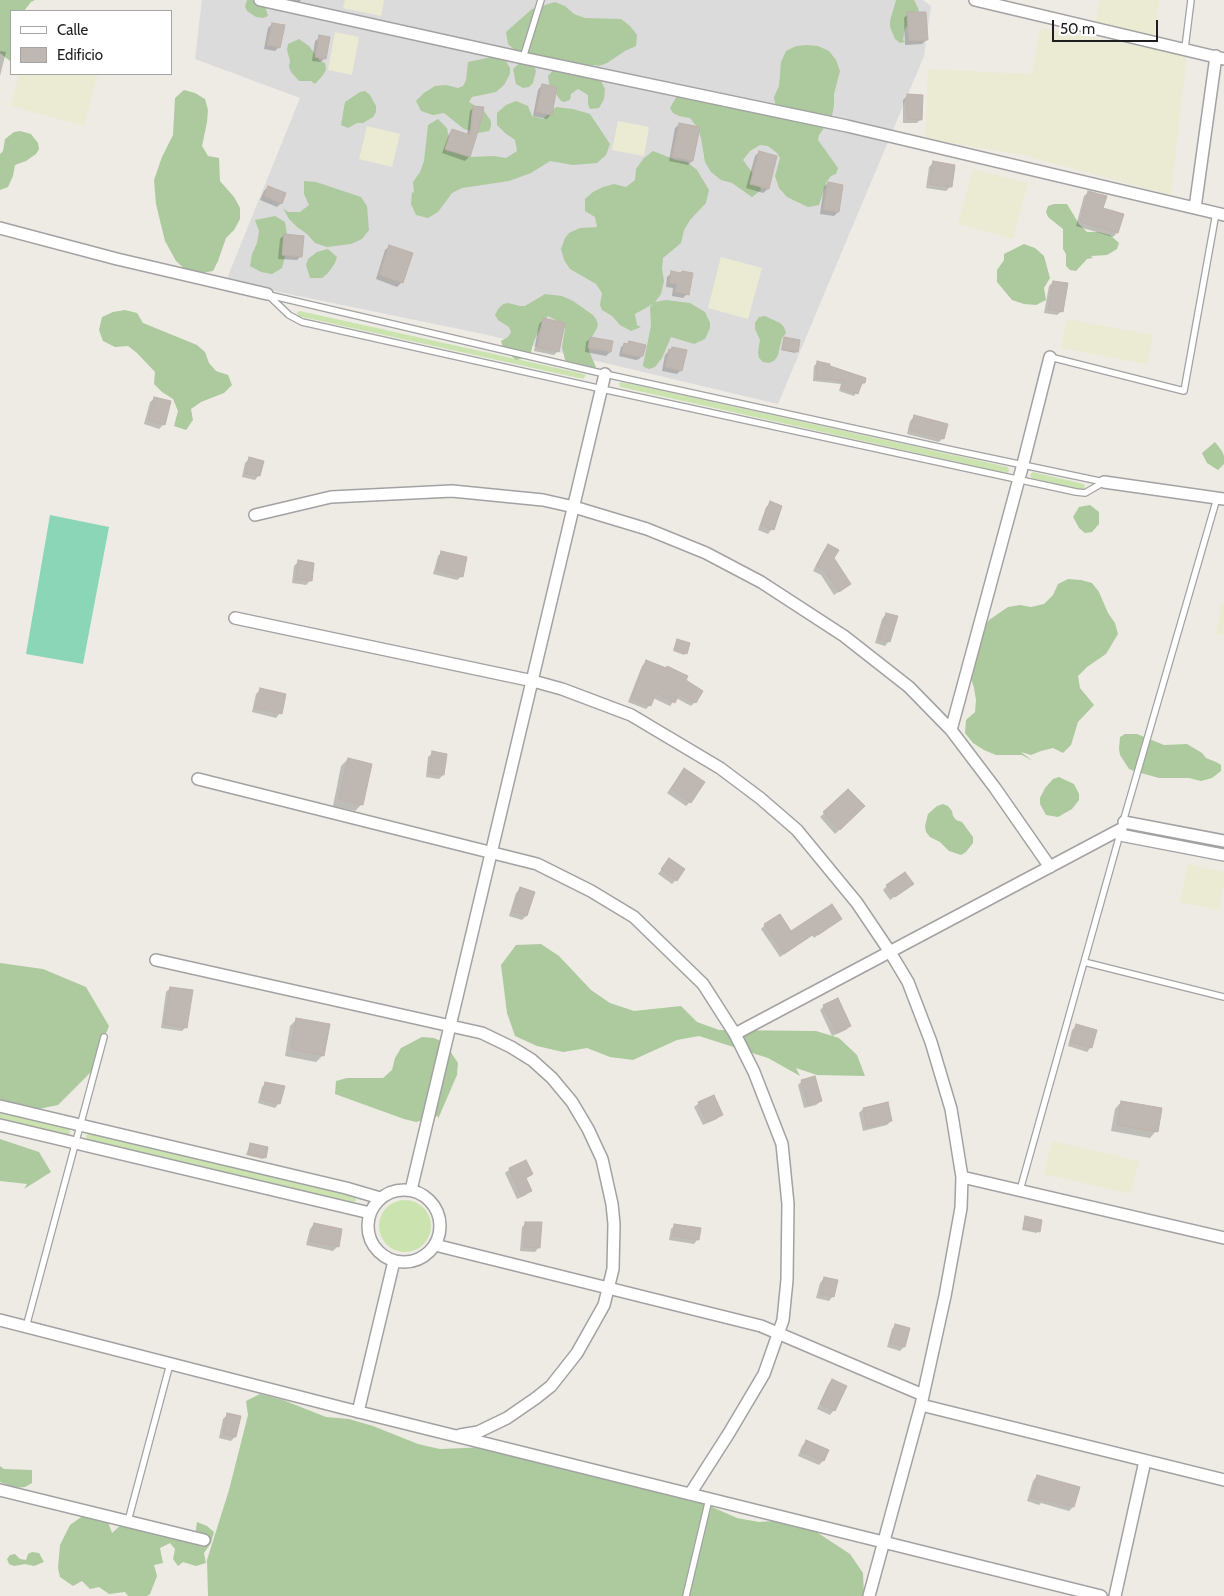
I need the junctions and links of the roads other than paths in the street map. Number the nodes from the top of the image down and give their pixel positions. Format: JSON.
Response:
{"nodes":[{"id":1,"x":260,"y":0,"type":"edge"},
{"id":2,"x":541,"y":0,"type":"edge"},
{"id":3,"x":975,"y":0,"type":"edge"},
{"id":4,"x":1190,"y":0,"type":"edge"},
{"id":5,"x":1185,"y":48,"type":"junction"},
{"id":6,"x":1220,"y":57,"type":"edge"},
{"id":7,"x":523,"y":58,"type":"junction"},
{"id":8,"x":1195,"y":208,"type":"junction"},
{"id":9,"x":1220,"y":214,"type":"edge"},
{"id":10,"x":0,"y":228,"type":"edge"},
{"id":11,"x":267,"y":294,"type":"junction"},
{"id":12,"x":1050,"y":358,"type":"joint"},
{"id":13,"x":606,"y":374,"type":"junction"},
{"id":14,"x":602,"y":389,"type":"junction"},
{"id":15,"x":1023,"y":464,"type":"junction"},
{"id":16,"x":1019,"y":479,"type":"junction"},
{"id":17,"x":1104,"y":482,"type":"junction"},
{"id":18,"x":1221,"y":499,"type":"edge"},
{"id":19,"x":574,"y":507,"type":"junction"},
{"id":20,"x":255,"y":515,"type":"dead end"},
{"id":21,"x":235,"y":618,"type":"dead end"},
{"id":22,"x":533,"y":681,"type":"junction"},
{"id":23,"x":951,"y":730,"type":"junction"},
{"id":24,"x":198,"y":780,"type":"dead end"},
{"id":25,"x":1122,"y":829,"type":"junction"},
{"id":26,"x":1224,"y":841,"type":"edge"},
{"id":27,"x":492,"y":853,"type":"junction"},
{"id":28,"x":1224,"y":855,"type":"edge"},
{"id":29,"x":1050,"y":867,"type":"junction"},
{"id":30,"x":890,"y":952,"type":"junction"},
{"id":31,"x":156,"y":960,"type":"dead end"},
{"id":32,"x":1084,"y":962,"type":"junction"},
{"id":33,"x":1224,"y":997,"type":"edge"},
{"id":34,"x":451,"y":1026,"type":"junction"},
{"id":35,"x":735,"y":1034,"type":"junction"},
{"id":36,"x":104,"y":1037,"type":"dead end"},
{"id":37,"x":0,"y":1106,"type":"edge"},
{"id":38,"x":0,"y":1125,"type":"edge"},
{"id":39,"x":80,"y":1125,"type":"junction"},
{"id":40,"x":76,"y":1143,"type":"junction"},
{"id":41,"x":962,"y":1177,"type":"junction"},
{"id":42,"x":411,"y":1190,"type":"junction"},
{"id":43,"x":1020,"y":1190,"type":"junction"},
{"id":44,"x":380,"y":1198,"type":"junction"},
{"id":45,"x":370,"y":1213,"type":"junction"},
{"id":46,"x":1224,"y":1238,"type":"edge"},
{"id":47,"x":435,"y":1246,"type":"junction"},
{"id":48,"x":394,"y":1261,"type":"junction"},
{"id":49,"x":609,"y":1289,"type":"junction"},
{"id":50,"x":0,"y":1320,"type":"edge"},
{"id":51,"x":26,"y":1327,"type":"junction"},
{"id":52,"x":779,"y":1333,"type":"junction"},
{"id":53,"x":170,"y":1364,"type":"junction"},
{"id":54,"x":922,"y":1400,"type":"junction"},
{"id":55,"x":358,"y":1412,"type":"junction"},
{"id":56,"x":456,"y":1436,"type":"junction"},
{"id":57,"x":1145,"y":1460,"type":"junction"},
{"id":58,"x":1224,"y":1480,"type":"edge"},
{"id":59,"x":0,"y":1490,"type":"edge"},
{"id":60,"x":690,"y":1494,"type":"junction"},
{"id":61,"x":709,"y":1499,"type":"junction"},
{"id":62,"x":128,"y":1521,"type":"junction"},
{"id":63,"x":204,"y":1540,"type":"dead end"},
{"id":64,"x":885,"y":1542,"type":"junction"},
{"id":65,"x":686,"y":1596,"type":"edge"},
{"id":66,"x":870,"y":1596,"type":"edge"},
{"id":67,"x":1101,"y":1596,"type":"edge"},
{"id":68,"x":1114,"y":1596,"type":"edge"}],
"edges":[{"from":1,"to":7,"type":"street"},
{"from":2,"to":7,"type":"lane"},
{"from":3,"to":5,"type":"street"},
{"from":4,"to":5,"type":"lane"},
{"from":5,"to":6,"type":"street"},
{"from":6,"to":8,"type":"street"},
{"from":7,"to":8,"type":"street"},
{"from":8,"to":9,"type":"street"},
{"from":9,"to":12,"type":"lane"},
{"from":10,"to":11,"type":"street"},
{"from":11,"to":13,"type":"lane"},
{"from":11,"to":14,"type":"lane"},
{"from":12,"to":15,"type":"street"},
{"from":13,"to":14,"type":"street"},
{"from":13,"to":15,"type":"lane"},
{"from":14,"to":16,"type":"lane"},
{"from":14,"to":19,"type":"street"},
{"from":15,"to":16,"type":"street"},
{"from":15,"to":17,"type":"lane"},
{"from":16,"to":17,"type":"lane"},
{"from":16,"to":23,"type":"street"},
{"from":17,"to":18,"type":"street"},
{"from":18,"to":25,"type":"lane"},
{"from":19,"to":20,"type":"street"},
{"from":19,"to":22,"type":"street"},
{"from":19,"to":23,"type":"street"},
{"from":21,"to":22,"type":"street"},
{"from":22,"to":27,"type":"street"},
{"from":22,"to":30,"type":"street"},
{"from":23,"to":29,"type":"street"},
{"from":24,"to":27,"type":"street"},
{"from":25,"to":26,"type":"street"},
{"from":25,"to":28,"type":"street"},
{"from":25,"to":29,"type":"street"},
{"from":25,"to":32,"type":"lane"},
{"from":27,"to":34,"type":"street"},
{"from":27,"to":35,"type":"street"},
{"from":29,"to":30,"type":"street"},
{"from":30,"to":35,"type":"street"},
{"from":30,"to":41,"type":"street"},
{"from":31,"to":34,"type":"street"},
{"from":32,"to":33,"type":"lane"},
{"from":32,"to":43,"type":"lane"},
{"from":34,"to":42,"type":"street"},
{"from":34,"to":49,"type":"street"},
{"from":35,"to":52,"type":"street"},
{"from":36,"to":39,"type":"lane"},
{"from":37,"to":39,"type":"street"},
{"from":38,"to":40,"type":"street"},
{"from":39,"to":40,"type":"lane"},
{"from":39,"to":44,"type":"street"},
{"from":40,"to":45,"type":"street"},
{"from":40,"to":51,"type":"lane"},
{"from":41,"to":43,"type":"street"},
{"from":41,"to":54,"type":"street"},
{"from":42,"to":44,"type":"street"},
{"from":42,"to":47,"type":"street"},
{"from":43,"to":46,"type":"street"},
{"from":44,"to":45,"type":"street"},
{"from":45,"to":48,"type":"street"},
{"from":47,"to":48,"type":"street"},
{"from":47,"to":49,"type":"street"},
{"from":48,"to":55,"type":"street"},
{"from":49,"to":52,"type":"street"},
{"from":49,"to":56,"type":"street"},
{"from":50,"to":51,"type":"street"},
{"from":51,"to":53,"type":"street"},
{"from":52,"to":54,"type":"street"},
{"from":52,"to":60,"type":"street"},
{"from":53,"to":55,"type":"street"},
{"from":53,"to":62,"type":"lane"},
{"from":54,"to":57,"type":"street"},
{"from":54,"to":64,"type":"street"},
{"from":55,"to":56,"type":"street"},
{"from":56,"to":60,"type":"street"},
{"from":57,"to":58,"type":"street"},
{"from":57,"to":68,"type":"street"},
{"from":59,"to":62,"type":"street"},
{"from":60,"to":61,"type":"street"},
{"from":61,"to":64,"type":"street"},
{"from":61,"to":65,"type":"lane"},
{"from":62,"to":63,"type":"street"},
{"from":64,"to":66,"type":"street"},
{"from":64,"to":67,"type":"street"}]}
